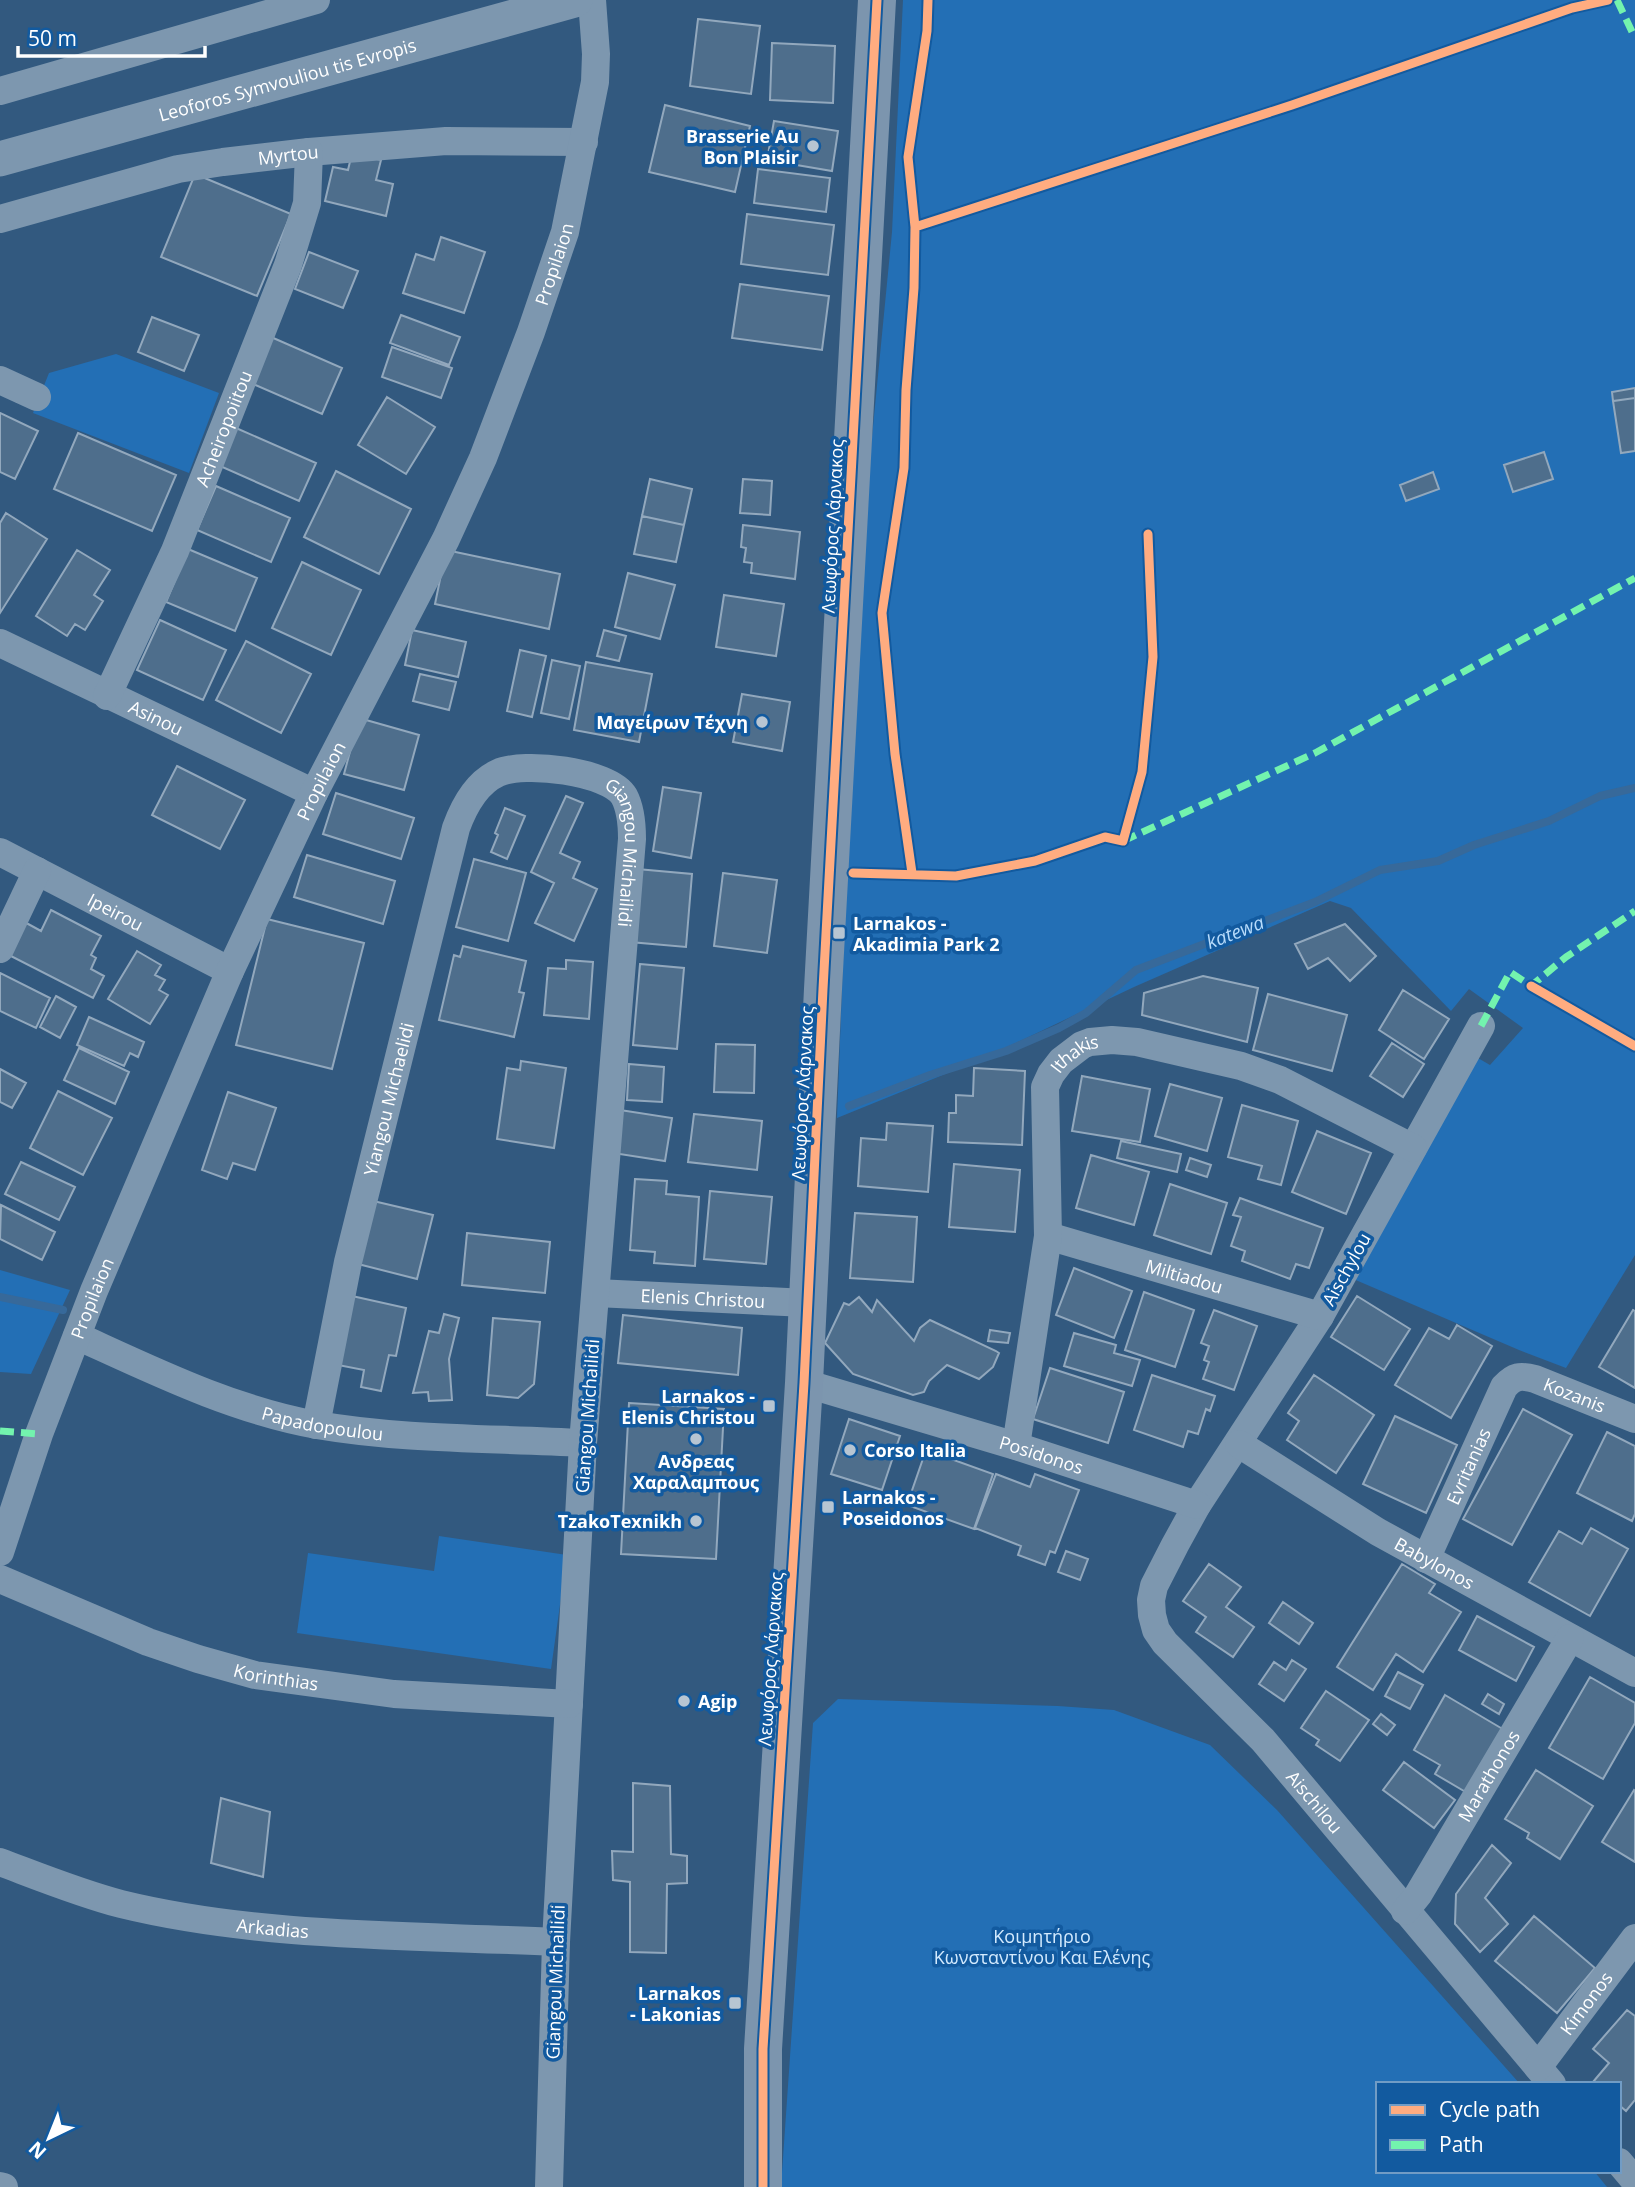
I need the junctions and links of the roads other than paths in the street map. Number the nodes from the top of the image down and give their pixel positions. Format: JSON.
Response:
{"nodes":[{"id":1,"x":316,"y":0,"type":"edge"},
{"id":2,"x":575,"y":0,"type":"edge"},
{"id":3,"x":592,"y":0,"type":"edge"},
{"id":4,"x":877,"y":0,"type":"edge"},
{"id":5,"x":0,"y":91,"type":"edge"},
{"id":6,"x":584,"y":142,"type":"junction"},
{"id":7,"x":309,"y":152,"type":"junction"},
{"id":8,"x":0,"y":159,"type":"edge"},
{"id":9,"x":0,"y":219,"type":"edge"},
{"id":10,"x":0,"y":380,"type":"edge"},
{"id":11,"x":37,"y":397,"type":"dead end"},
{"id":12,"x":0,"y":643,"type":"edge"},
{"id":13,"x":107,"y":696,"type":"junction"},
{"id":14,"x":485,"y":782,"type":"joint"},
{"id":15,"x":314,"y":793,"type":"junction"},
{"id":16,"x":0,"y":852,"type":"edge"},
{"id":17,"x":37,"y":871,"type":"junction"},
{"id":18,"x":0,"y":949,"type":"edge"},
{"id":19,"x":230,"y":971,"type":"junction"},
{"id":20,"x":1482,"y":1026,"type":"dead end"},
{"id":21,"x":1413,"y":1148,"type":"junction"},
{"id":22,"x":1048,"y":1236,"type":"junction"},
{"id":23,"x":596,"y":1293,"type":"junction"},
{"id":24,"x":807,"y":1303,"type":"junction"},
{"id":25,"x":1320,"y":1316,"type":"junction"},
{"id":26,"x":77,"y":1336,"type":"junction"},
{"id":27,"x":1514,"y":1377,"type":"joint"},
{"id":28,"x":804,"y":1383,"type":"junction"},
{"id":29,"x":1635,"y":1419,"type":"edge"},
{"id":30,"x":316,"y":1425,"type":"junction"},
{"id":31,"x":583,"y":1443,"type":"junction"},
{"id":32,"x":1239,"y":1444,"type":"junction"},
{"id":33,"x":1016,"y":1446,"type":"junction"},
{"id":34,"x":1198,"y":1505,"type":"junction"},
{"id":35,"x":0,"y":1552,"type":"edge"},
{"id":36,"x":1426,"y":1559,"type":"junction"},
{"id":37,"x":0,"y":1579,"type":"edge"},
{"id":38,"x":1570,"y":1639,"type":"junction"},
{"id":39,"x":1635,"y":1673,"type":"edge"},
{"id":40,"x":569,"y":1704,"type":"junction"},
{"id":41,"x":0,"y":1862,"type":"edge"},
{"id":42,"x":1405,"y":1911,"type":"junction"},
{"id":43,"x":1635,"y":1938,"type":"edge"},
{"id":44,"x":556,"y":1942,"type":"junction"},
{"id":45,"x":1545,"y":2075,"type":"edge"},
{"id":46,"x":1621,"y":2164,"type":"edge"},
{"id":47,"x":1635,"y":2181,"type":"edge"},
{"id":48,"x":549,"y":2187,"type":"edge"},
{"id":49,"x":763,"y":2187,"type":"edge"}],
"edges":[{"from":1,"to":5,"type":"street"},
{"from":2,"to":8,"type":"street","name":"Leoforos Symvouliou tis Evropis"},
{"from":3,"to":6,"type":"street","name":"Propilaion"},
{"from":4,"to":24,"type":"main road","name":"Λεωφόρος Λάρνακος"},
{"from":6,"to":7,"type":"street","name":"Myrtou"},
{"from":6,"to":15,"type":"street","name":"Propilaion"},
{"from":7,"to":9,"type":"street","name":"Myrtou"},
{"from":7,"to":13,"type":"street","name":"Acheiropoiitou"},
{"from":10,"to":11,"type":"street"},
{"from":12,"to":13,"type":"street","name":"Asinou"},
{"from":13,"to":15,"type":"street","name":"Asinou"},
{"from":14,"to":23,"type":"street","name":"Giangou Michailidi"},
{"from":14,"to":30,"type":"street","name":"Yiangou Michaelidi"},
{"from":15,"to":19,"type":"street","name":"Propilaion"},
{"from":16,"to":17,"type":"street","name":"Ipeirou"},
{"from":17,"to":18,"type":"street"},
{"from":17,"to":19,"type":"street","name":"Ipeirou"},
{"from":19,"to":26,"type":"street","name":"Propilaion"},
{"from":20,"to":21,"type":"street","name":"Aischylou"},
{"from":21,"to":22,"type":"street","name":"Ithakis"},
{"from":21,"to":25,"type":"street","name":"Aischylou"},
{"from":22,"to":25,"type":"street","name":"Miltiadou"},
{"from":22,"to":33,"type":"street","name":"Ithakis"},
{"from":23,"to":24,"type":"street","name":"Elenis Christou"},
{"from":23,"to":31,"type":"street","name":"Giangou Michailidi"},
{"from":24,"to":28,"type":"main road","name":"Λεωφόρος Λάρνακος"},
{"from":25,"to":32,"type":"street","name":"Aischylou"},
{"from":26,"to":30,"type":"street","name":"Papadopoulou"},
{"from":26,"to":35,"type":"street","name":"Propilaion"},
{"from":27,"to":29,"type":"street","name":"Kozanis"},
{"from":27,"to":36,"type":"street","name":"Evritanias"},
{"from":28,"to":33,"type":"street","name":"Posidonos"},
{"from":28,"to":49,"type":"main road","name":"Λεωφόρος Λάρνακος"},
{"from":30,"to":31,"type":"street","name":"Papadopoulou"},
{"from":31,"to":40,"type":"street","name":"Giangou Michailidi"},
{"from":32,"to":34,"type":"street","name":"Aischylou"},
{"from":32,"to":36,"type":"street","name":"Babylonos"},
{"from":33,"to":34,"type":"street","name":"Posidonos"},
{"from":34,"to":42,"type":"street","name":"Aischilou"},
{"from":36,"to":38,"type":"street","name":"Babylonos"},
{"from":37,"to":40,"type":"street","name":"Korinthias"},
{"from":38,"to":39,"type":"street","name":"Babylonos"},
{"from":38,"to":42,"type":"street","name":"Marathonos"},
{"from":40,"to":44,"type":"street","name":"Giangou Michailidi"},
{"from":41,"to":44,"type":"street","name":"Arkadias"},
{"from":42,"to":45,"type":"street","name":"Aischilou"},
{"from":43,"to":45,"type":"street","name":"Kimonos"},
{"from":44,"to":48,"type":"street","name":"Giangou Michailidi"},
{"from":46,"to":47,"type":"street"}]}
